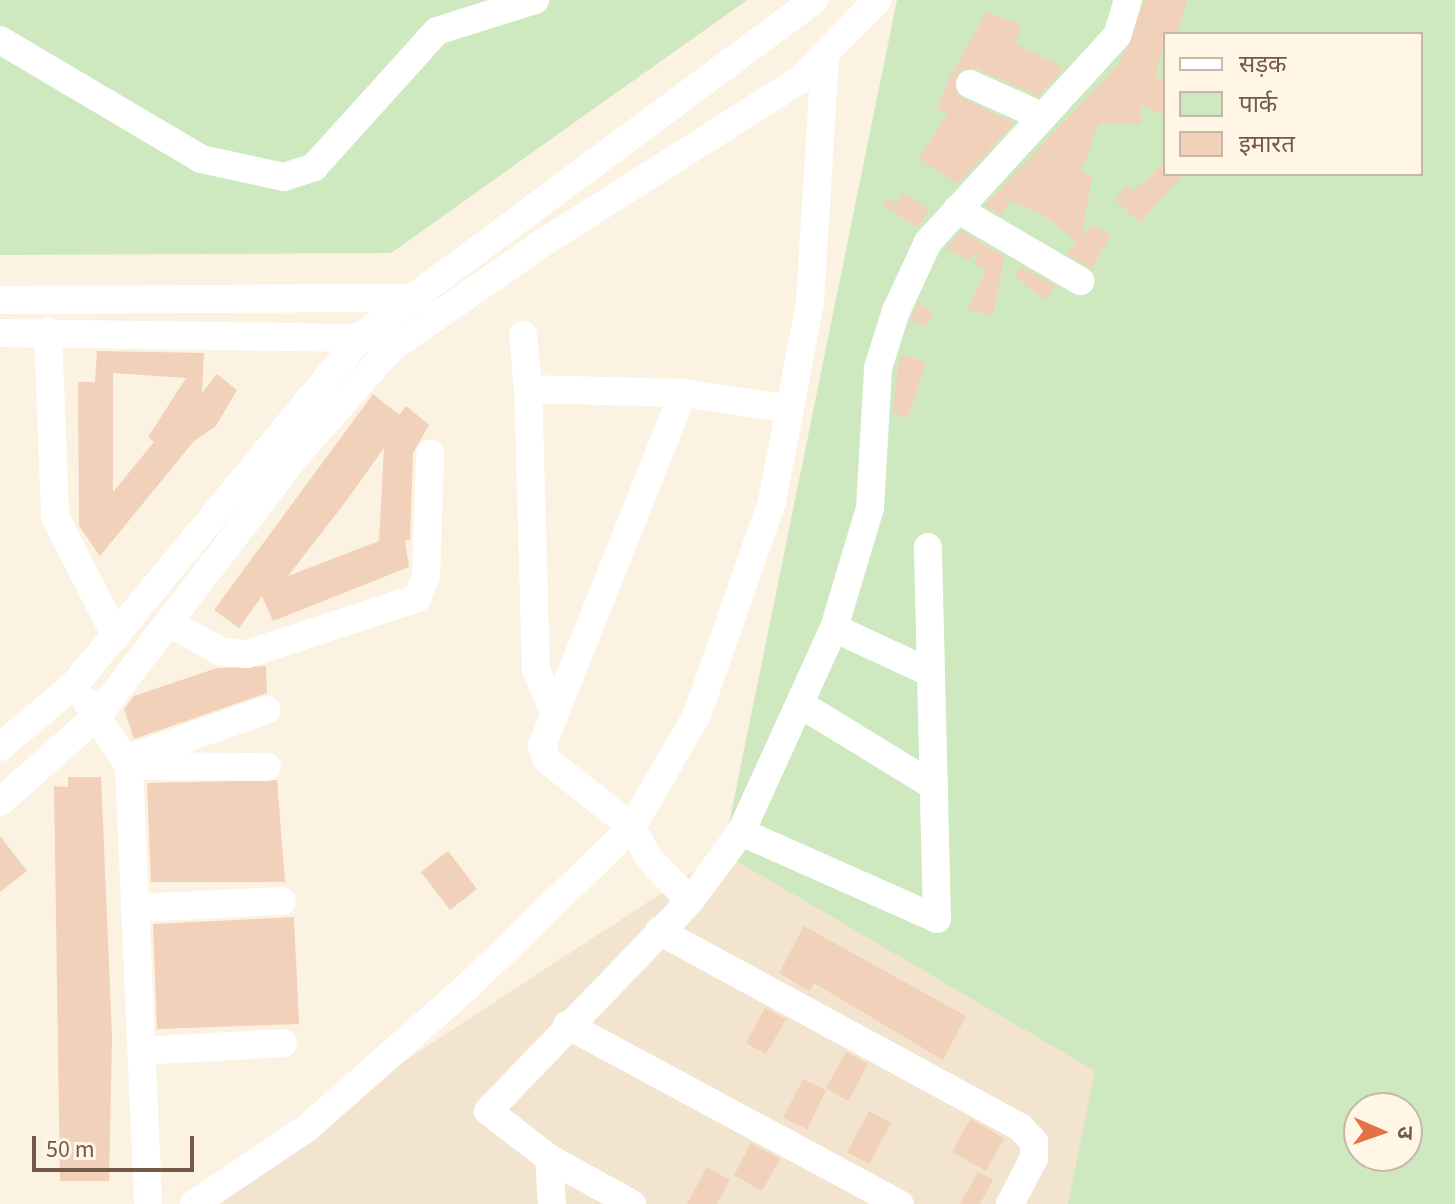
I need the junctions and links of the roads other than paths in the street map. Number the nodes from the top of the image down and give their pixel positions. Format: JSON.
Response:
{"nodes":[{"id":1,"x":535,"y":0,"type":"edge"},
{"id":2,"x":814,"y":0,"type":"edge"},
{"id":3,"x":878,"y":0,"type":"edge"},
{"id":4,"x":1128,"y":0,"type":"edge"},
{"id":5,"x":0,"y":40,"type":"edge"},
{"id":6,"x":825,"y":60,"type":"junction"},
{"id":7,"x":970,"y":84,"type":"dead end"},
{"id":8,"x":1039,"y":115,"type":"junction"},
{"id":9,"x":957,"y":209,"type":"junction"},
{"id":10,"x":1080,"y":281,"type":"dead end"},
{"id":11,"x":415,"y":298,"type":"junction"},
{"id":12,"x":0,"y":300,"type":"edge"},
{"id":13,"x":450,"y":303,"type":"junction"},
{"id":14,"x":48,"y":331,"type":"junction"},
{"id":15,"x":0,"y":333,"type":"edge"},
{"id":16,"x":363,"y":335,"type":"junction"},
{"id":17,"x":523,"y":335,"type":"dead end"},
{"id":18,"x":397,"y":343,"type":"junction"},
{"id":19,"x":528,"y":389,"type":"junction"},
{"id":20,"x":683,"y":393,"type":"junction"},
{"id":21,"x":790,"y":409,"type":"junction"},
{"id":22,"x":430,"y":454,"type":"dead end"},
{"id":23,"x":928,"y":547,"type":"dead end"},
{"id":24,"x":168,"y":622,"type":"junction"},
{"id":25,"x":834,"y":628,"type":"junction"},
{"id":26,"x":116,"y":636,"type":"junction"},
{"id":27,"x":931,"y":673,"type":"junction"},
{"id":28,"x":75,"y":684,"type":"junction"},
{"id":29,"x":800,"y":704,"type":"junction"},
{"id":30,"x":266,"y":710,"type":"dead end"},
{"id":31,"x":555,"y":714,"type":"junction"},
{"id":32,"x":97,"y":716,"type":"junction"},
{"id":33,"x":0,"y":747,"type":"edge"},
{"id":34,"x":127,"y":763,"type":"junction"},
{"id":35,"x":267,"y":767,"type":"dead end"},
{"id":36,"x":934,"y":786,"type":"junction"},
{"id":37,"x":0,"y":802,"type":"edge"},
{"id":38,"x":632,"y":827,"type":"junction"},
{"id":39,"x":741,"y":832,"type":"junction"},
{"id":40,"x":282,"y":901,"type":"dead end"},
{"id":41,"x":690,"y":901,"type":"junction"},
{"id":42,"x":138,"y":908,"type":"junction"},
{"id":43,"x":659,"y":931,"type":"junction"},
{"id":44,"x":567,"y":1025,"type":"junction"},
{"id":45,"x":283,"y":1043,"type":"dead end"},
{"id":46,"x":142,"y":1051,"type":"junction"},
{"id":47,"x":549,"y":1158,"type":"junction"},
{"id":48,"x":148,"y":1204,"type":"edge"},
{"id":49,"x":194,"y":1204,"type":"edge"},
{"id":50,"x":552,"y":1204,"type":"edge"},
{"id":51,"x":632,"y":1204,"type":"edge"},
{"id":52,"x":900,"y":1204,"type":"edge"},
{"id":53,"x":1010,"y":1204,"type":"edge"}],
"edges":[{"from":1,"to":5,"type":"street"},
{"from":2,"to":11,"type":"street"},
{"from":3,"to":6,"type":"street"},
{"from":4,"to":8,"type":"street"},
{"from":6,"to":13,"type":"street"},
{"from":6,"to":21,"type":"street"},
{"from":7,"to":8,"type":"street"},
{"from":8,"to":9,"type":"street"},
{"from":9,"to":10,"type":"street"},
{"from":9,"to":25,"type":"street"},
{"from":11,"to":12,"type":"street"},
{"from":11,"to":13,"type":"street"},
{"from":11,"to":16,"type":"street"},
{"from":13,"to":18,"type":"street"},
{"from":14,"to":15,"type":"street"},
{"from":14,"to":16,"type":"street"},
{"from":14,"to":26,"type":"street"},
{"from":16,"to":18,"type":"street"},
{"from":16,"to":26,"type":"street"},
{"from":17,"to":19,"type":"street"},
{"from":18,"to":24,"type":"street"},
{"from":19,"to":20,"type":"street"},
{"from":19,"to":31,"type":"street"},
{"from":20,"to":21,"type":"street"},
{"from":20,"to":31,"type":"street"},
{"from":21,"to":38,"type":"street"},
{"from":22,"to":24,"type":"street"},
{"from":23,"to":27,"type":"street"},
{"from":24,"to":32,"type":"street"},
{"from":25,"to":27,"type":"street"},
{"from":25,"to":29,"type":"street"},
{"from":26,"to":28,"type":"street"},
{"from":27,"to":36,"type":"street"},
{"from":28,"to":32,"type":"street"},
{"from":28,"to":33,"type":"street"},
{"from":29,"to":36,"type":"street"},
{"from":29,"to":39,"type":"street"},
{"from":30,"to":34,"type":"street"},
{"from":31,"to":38,"type":"street"},
{"from":32,"to":34,"type":"street"},
{"from":32,"to":37,"type":"street"},
{"from":34,"to":35,"type":"street"},
{"from":34,"to":42,"type":"street"},
{"from":36,"to":39,"type":"street"},
{"from":38,"to":41,"type":"street"},
{"from":38,"to":49,"type":"street"},
{"from":39,"to":41,"type":"street"},
{"from":40,"to":42,"type":"street"},
{"from":41,"to":43,"type":"street"},
{"from":42,"to":46,"type":"street"},
{"from":43,"to":44,"type":"street"},
{"from":43,"to":53,"type":"street"},
{"from":44,"to":47,"type":"street"},
{"from":44,"to":52,"type":"street"},
{"from":45,"to":46,"type":"street"},
{"from":46,"to":48,"type":"street"},
{"from":47,"to":50,"type":"street"},
{"from":47,"to":51,"type":"street"}]}
